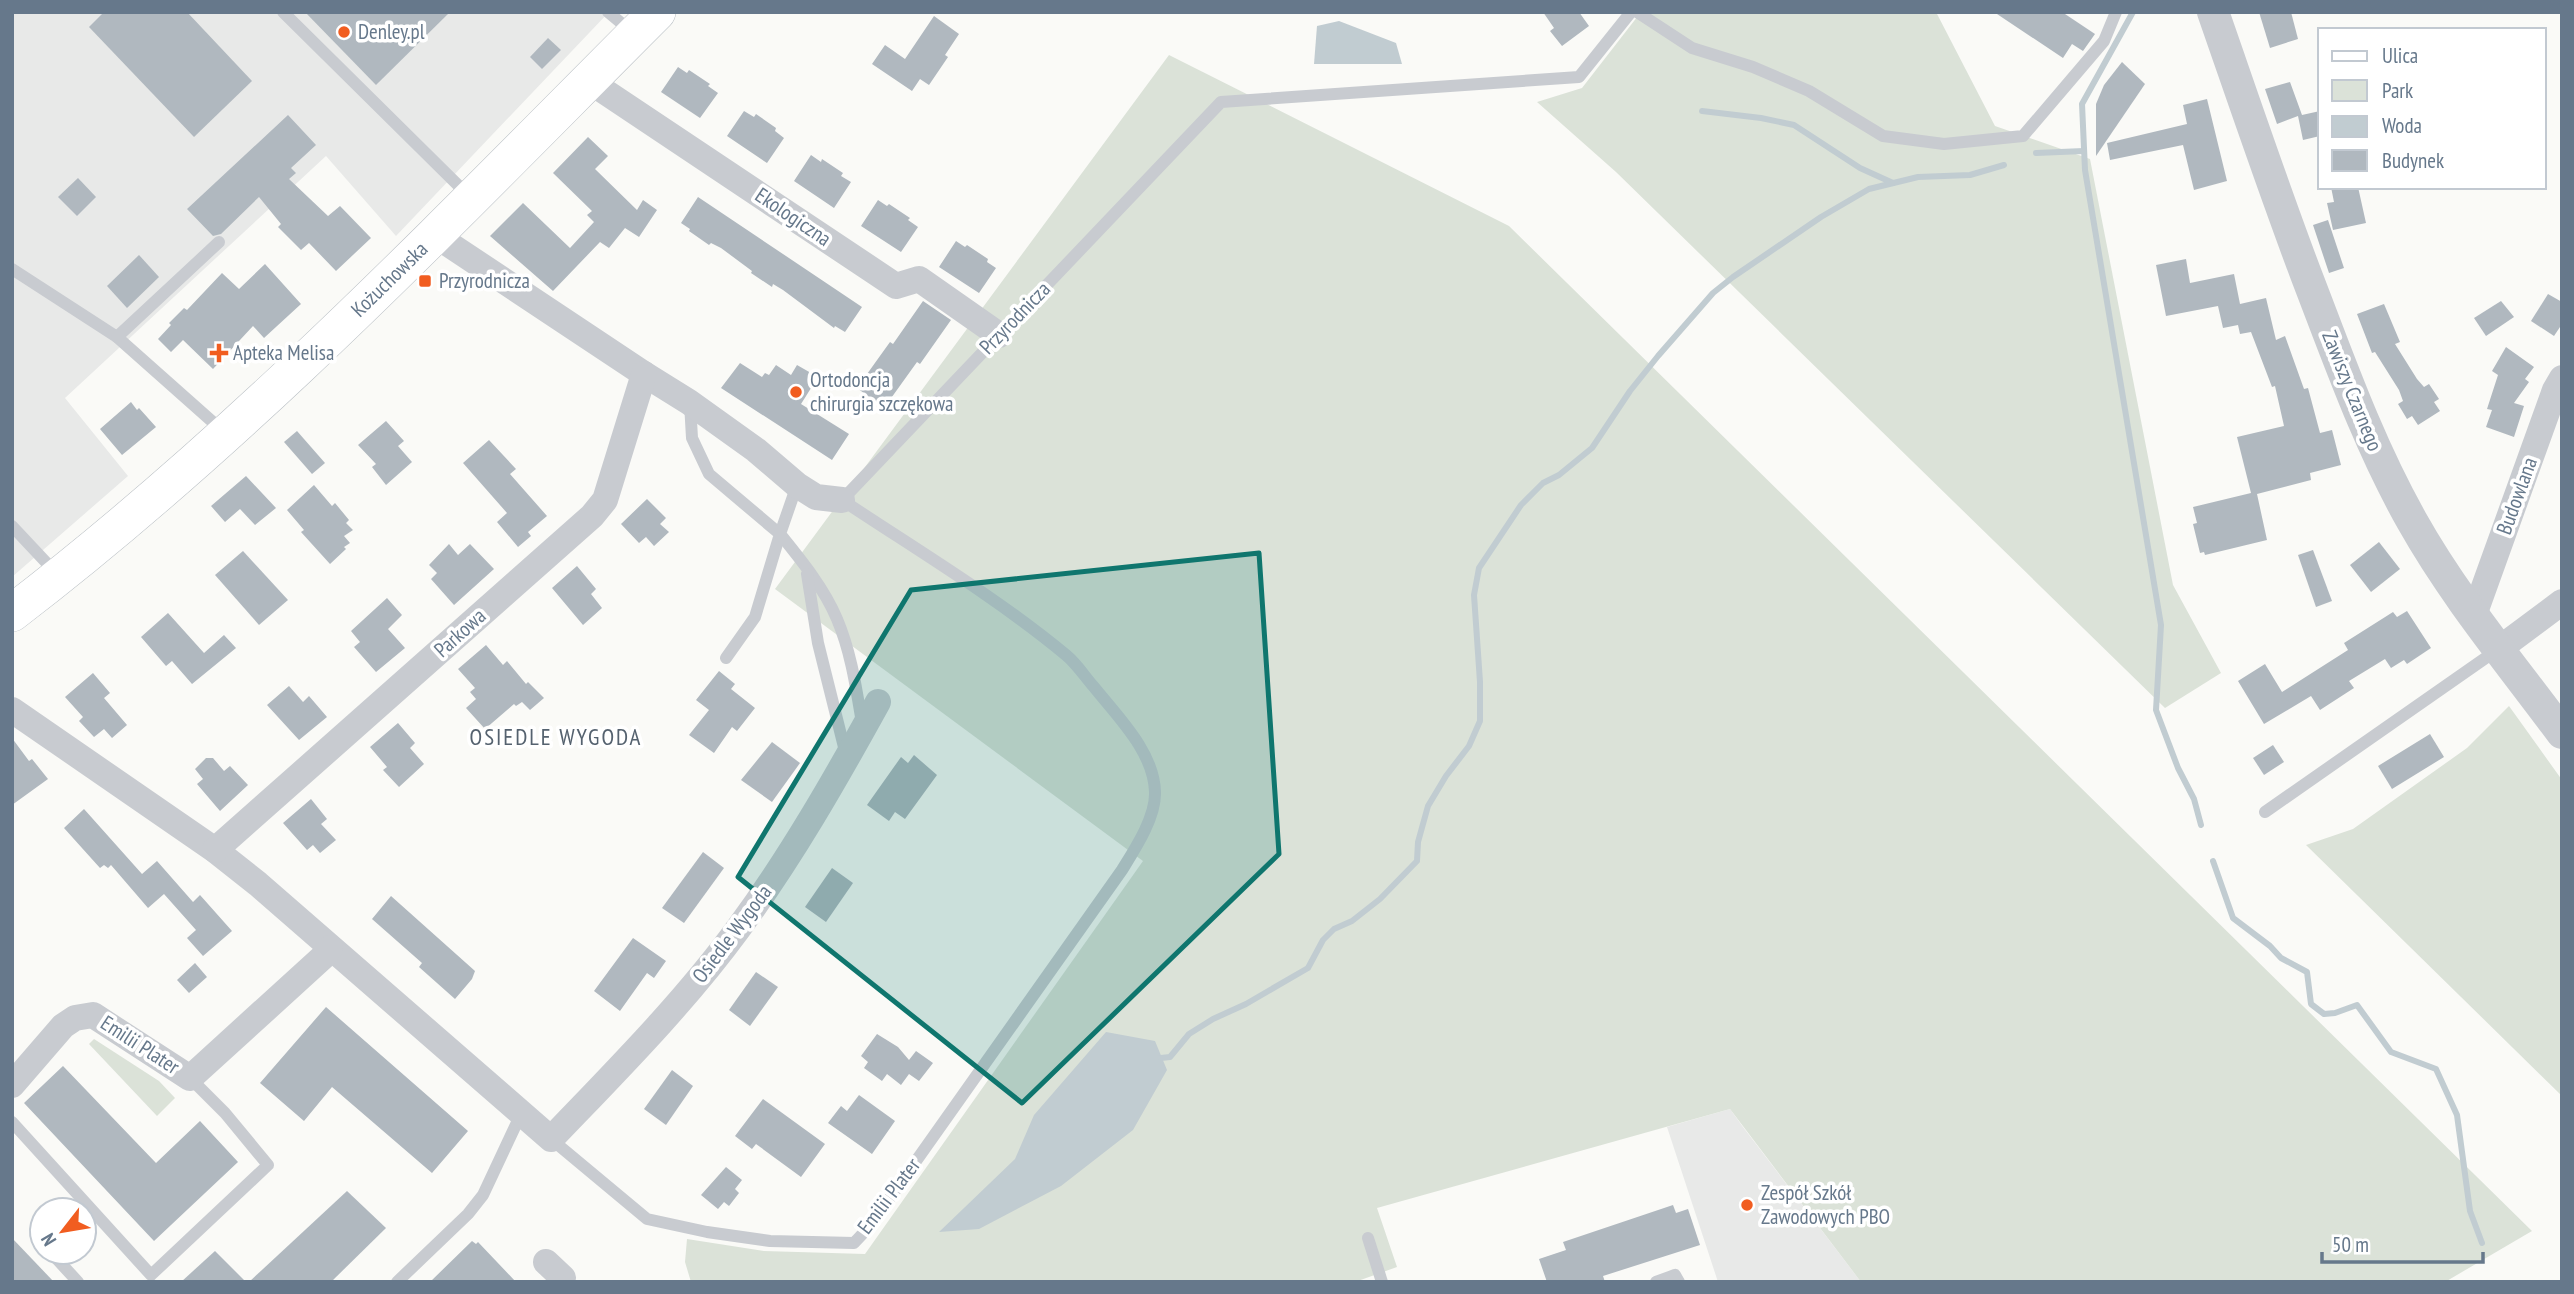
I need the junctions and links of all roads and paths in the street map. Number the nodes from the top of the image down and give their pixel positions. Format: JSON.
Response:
{"nodes":[{"id":1,"x":283,"y":12,"type":"edge"},
{"id":2,"x":1632,"y":12,"type":"edge"},
{"id":3,"x":1637,"y":12,"type":"edge"},
{"id":4,"x":2116,"y":12,"type":"edge"},
{"id":5,"x":2213,"y":12,"type":"edge"},
{"id":6,"x":634,"y":20,"type":"edge"},
{"id":7,"x":589,"y":81,"type":"junction"},
{"id":8,"x":471,"y":199,"type":"junction"},
{"id":9,"x":435,"y":235,"type":"junction"},
{"id":10,"x":219,"y":242,"type":"dead end"},
{"id":11,"x":12,"y":269,"type":"edge"},
{"id":12,"x":999,"y":335,"type":"junction"},
{"id":13,"x":117,"y":337,"type":"junction"},
{"id":14,"x":644,"y":374,"type":"junction"},
{"id":15,"x":2562,"y":378,"type":"edge"},
{"id":16,"x":690,"y":402,"type":"junction"},
{"id":17,"x":227,"y":434,"type":"junction"},
{"id":18,"x":797,"y":485,"type":"junction"},
{"id":19,"x":842,"y":500,"type":"junction"},
{"id":20,"x":12,"y":526,"type":"edge"},
{"id":21,"x":779,"y":534,"type":"junction"},
{"id":22,"x":806,"y":566,"type":"junction"},
{"id":23,"x":60,"y":577,"type":"junction"},
{"id":24,"x":2562,"y":602,"type":"edge"},
{"id":25,"x":12,"y":613,"type":"edge"},
{"id":26,"x":2474,"y":615,"type":"junction"},
{"id":27,"x":2499,"y":649,"type":"junction"},
{"id":28,"x":726,"y":658,"type":"dead end"},
{"id":29,"x":878,"y":702,"type":"dead end"},
{"id":30,"x":12,"y":710,"type":"edge"},
{"id":31,"x":863,"y":730,"type":"junction"},
{"id":32,"x":2562,"y":733,"type":"edge"},
{"id":33,"x":847,"y":759,"type":"junction"},
{"id":34,"x":2265,"y":812,"type":"dead end"},
{"id":35,"x":215,"y":850,"type":"junction"},
{"id":36,"x":330,"y":948,"type":"junction"},
{"id":37,"x":190,"y":1078,"type":"junction"},
{"id":38,"x":12,"y":1085,"type":"edge"},
{"id":39,"x":522,"y":1114,"type":"junction"},
{"id":40,"x":12,"y":1122,"type":"edge"},
{"id":41,"x":551,"y":1139,"type":"junction"},
{"id":42,"x":1368,"y":1238,"type":"dead end"},
{"id":43,"x":63,"y":1266,"type":"edge"},
{"id":44,"x":78,"y":1282,"type":"edge"},
{"id":45,"x":397,"y":1282,"type":"edge"},
{"id":46,"x":1382,"y":1282,"type":"edge"},
{"id":47,"x":1656,"y":1282,"type":"edge"},
{"id":48,"x":1679,"y":1282,"type":"edge"}],
"edges":[{"from":1,"to":8,"type":"lane"},
{"from":2,"to":12,"type":"lane","name":"Przyrodnicza"},
{"from":3,"to":4,"type":"lane"},
{"from":5,"to":26,"type":"street","name":"Zawiszy Czarnego"},
{"from":6,"to":7,"type":"main road","name":"Kożuchowska"},
{"from":7,"to":8,"type":"main road","name":"Kożuchowska"},
{"from":7,"to":12,"type":"street","name":"Ekologiczna"},
{"from":8,"to":9,"type":"main road","name":"Kożuchowska"},
{"from":9,"to":14,"type":"street"},
{"from":9,"to":17,"type":"main road","name":"Kożuchowska"},
{"from":10,"to":13,"type":"lane"},
{"from":11,"to":13,"type":"lane"},
{"from":12,"to":19,"type":"lane","name":"Przyrodnicza"},
{"from":13,"to":17,"type":"lane"},
{"from":14,"to":16,"type":"street"},
{"from":14,"to":35,"type":"street","name":"Parkowa"},
{"from":15,"to":26,"type":"street","name":"Budowlana"},
{"from":16,"to":18,"type":"street"},
{"from":16,"to":21,"type":"lane"},
{"from":17,"to":23,"type":"main road","name":"Kożuchowska"},
{"from":18,"to":19,"type":"street"},
{"from":18,"to":21,"type":"lane"},
{"from":19,"to":41,"type":"lane","name":"Emilii Plater"},
{"from":20,"to":23,"type":"lane"},
{"from":21,"to":22,"type":"lane"},
{"from":21,"to":28,"type":"lane"},
{"from":22,"to":31,"type":"lane"},
{"from":22,"to":33,"type":"lane"},
{"from":23,"to":25,"type":"main road","name":"Kożuchowska"},
{"from":24,"to":27,"type":"street"},
{"from":26,"to":27,"type":"street","name":"Zawiszy Czarnego"},
{"from":27,"to":32,"type":"street","name":"Zawiszy Czarnego"},
{"from":27,"to":34,"type":"lane"},
{"from":29,"to":31,"type":"street","name":"Osiedle Wygoda"},
{"from":30,"to":35,"type":"street","name":"Emilii Plater"},
{"from":31,"to":33,"type":"street","name":"Osiedle Wygoda"},
{"from":33,"to":41,"type":"street","name":"Osiedle Wygoda"},
{"from":35,"to":36,"type":"street","name":"Emilii Plater"},
{"from":36,"to":37,"type":"street","name":"Emilii Plater"},
{"from":36,"to":39,"type":"street","name":"Emilii Plater"},
{"from":37,"to":38,"type":"street","name":"Emilii Plater"},
{"from":37,"to":40,"type":"lane"},
{"from":39,"to":41,"type":"street","name":"Emilii Plater"},
{"from":39,"to":45,"type":"lane"},
{"from":42,"to":46,"type":"lane"},
{"from":43,"to":44,"type":"lane"},
{"from":47,"to":48,"type":"lane"}]}
